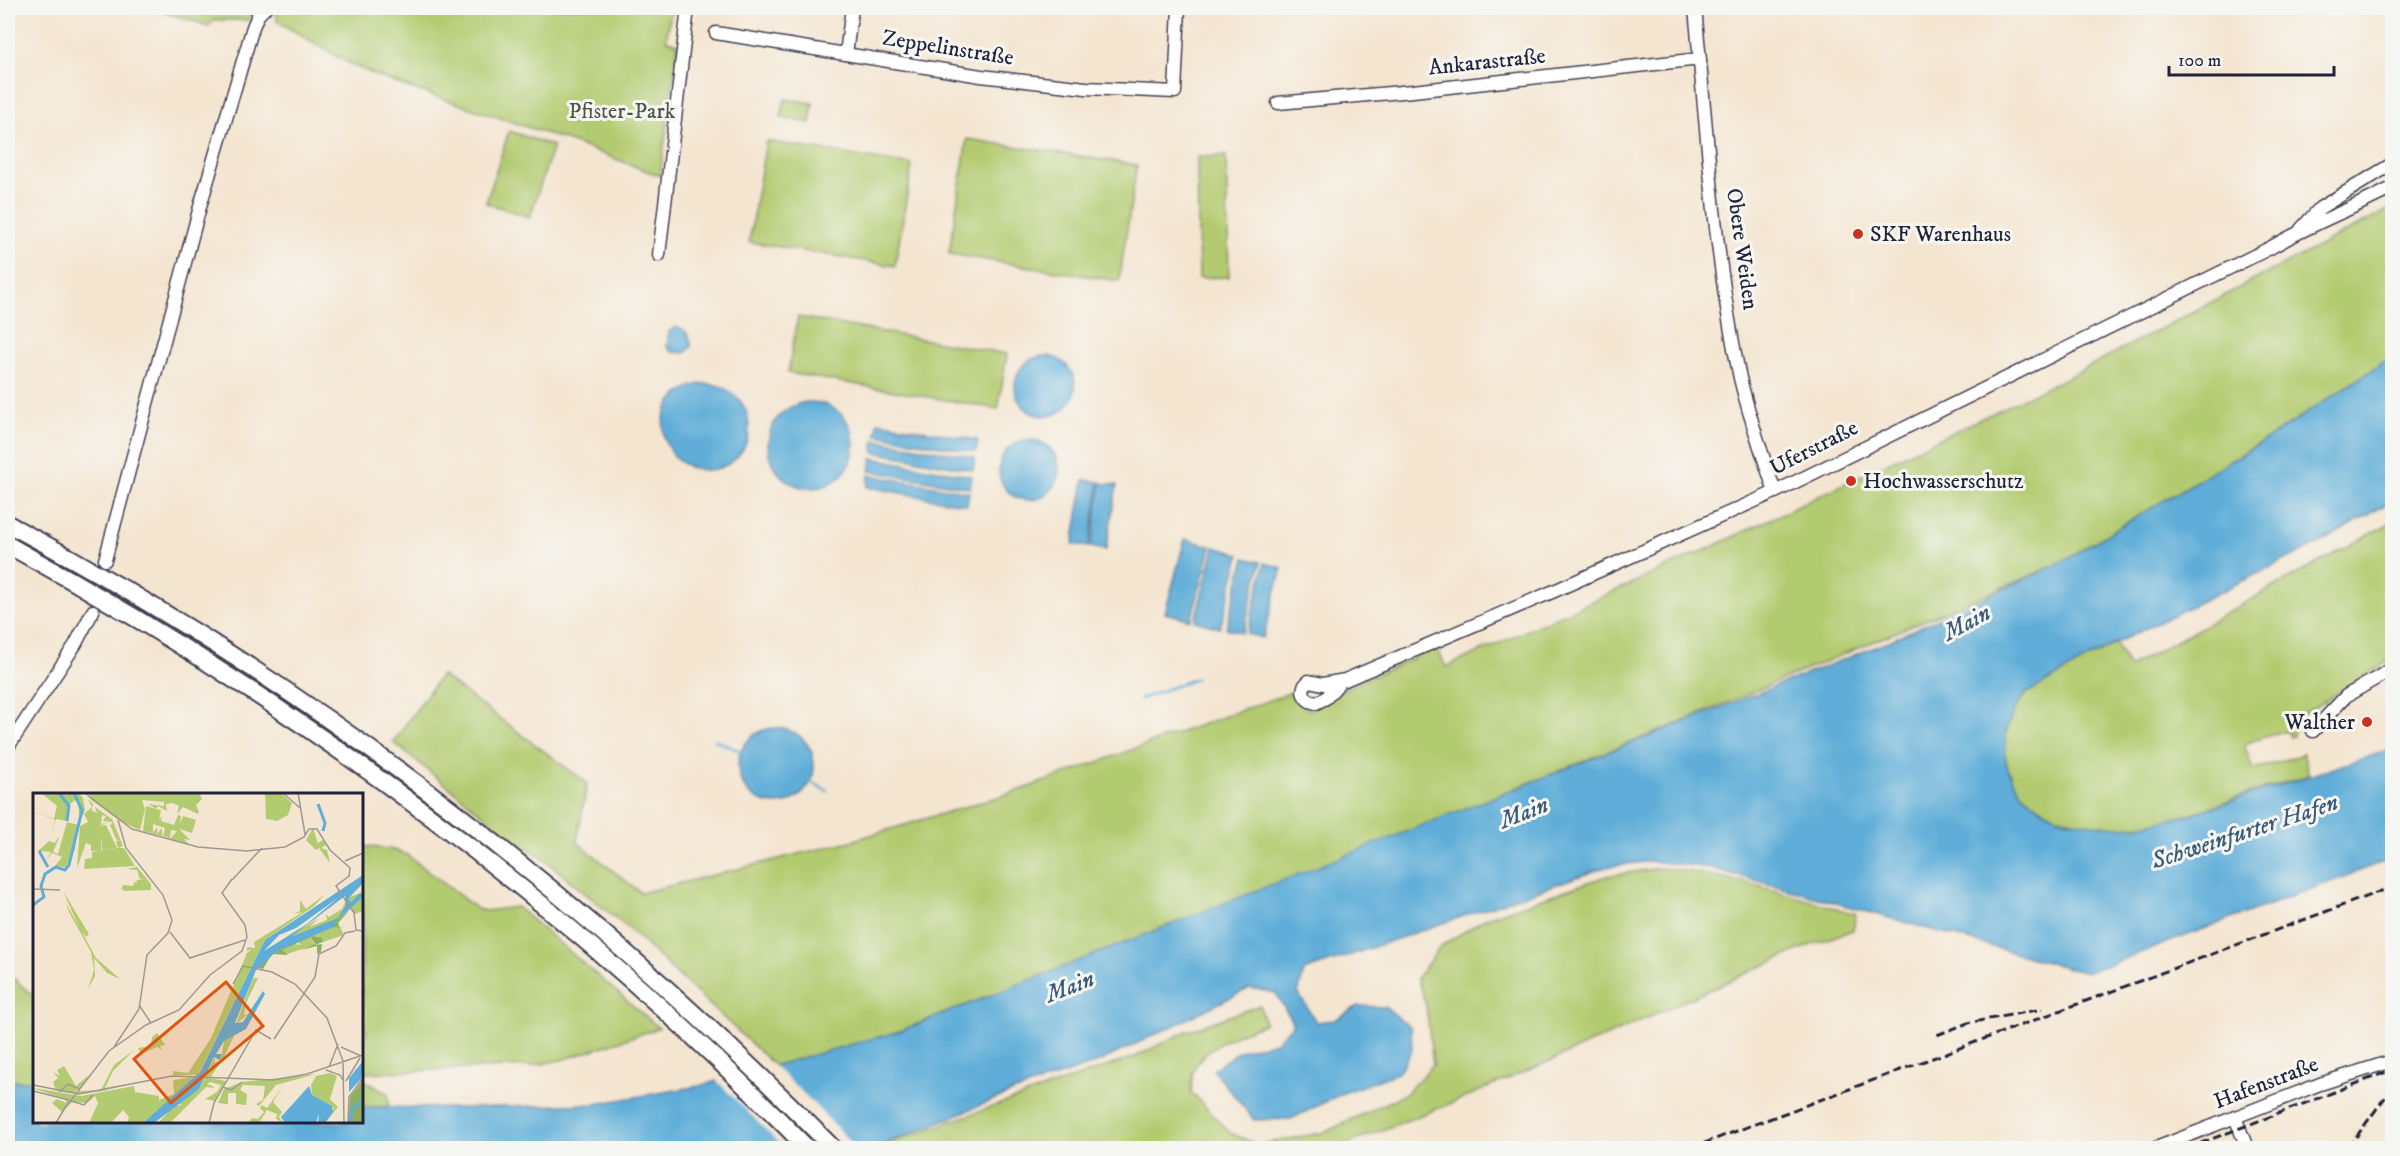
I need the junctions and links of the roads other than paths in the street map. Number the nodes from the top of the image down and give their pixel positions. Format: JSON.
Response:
{"nodes":[{"id":1,"x":266,"y":8,"type":"edge"},
{"id":2,"x":688,"y":8,"type":"edge"},
{"id":3,"x":852,"y":8,"type":"edge"},
{"id":4,"x":1179,"y":8,"type":"edge"},
{"id":5,"x":1695,"y":8,"type":"edge"},
{"id":6,"x":716,"y":33,"type":"dead end"},
{"id":7,"x":846,"y":54,"type":"junction"},
{"id":8,"x":1700,"y":59,"type":"junction"},
{"id":9,"x":1278,"y":102,"type":"dead end"},
{"id":10,"x":2392,"y":164,"type":"edge"},
{"id":11,"x":2392,"y":188,"type":"edge"},
{"id":12,"x":2298,"y":232,"type":"junction"},
{"id":13,"x":659,"y":255,"type":"dead end"},
{"id":14,"x":1774,"y":492,"type":"junction"},
{"id":15,"x":8,"y":524,"type":"edge"},
{"id":16,"x":8,"y":545,"type":"edge"},
{"id":17,"x":105,"y":560,"type":"tunnel mouth"},
{"id":18,"x":93,"y":611,"type":"tunnel mouth"},
{"id":19,"x":2392,"y":669,"type":"edge"},
{"id":20,"x":1340,"y":682,"type":"dead end"},
{"id":21,"x":2313,"y":731,"type":"dead end"},
{"id":22,"x":8,"y":747,"type":"edge"},
{"id":23,"x":2392,"y":1061,"type":"edge"},
{"id":24,"x":2235,"y":1117,"type":"junction"},
{"id":25,"x":807,"y":1149,"type":"edge"},
{"id":26,"x":832,"y":1149,"type":"edge"},
{"id":27,"x":2156,"y":1149,"type":"edge"},
{"id":28,"x":2247,"y":1149,"type":"edge"}],
"edges":[{"from":1,"to":17,"type":"street"},
{"from":2,"to":13,"type":"street"},
{"from":3,"to":7,"type":"street"},
{"from":4,"to":7,"type":"street","name":"Zeppelinstraße"},
{"from":5,"to":8,"type":"street","name":"Obere Weiden"},
{"from":6,"to":7,"type":"street","name":"Zeppelinstraße"},
{"from":8,"to":9,"type":"street","name":"Ankarastraße"},
{"from":8,"to":14,"type":"street","name":"Obere Weiden"},
{"from":10,"to":12,"type":"street","name":"Uferstraße"},
{"from":11,"to":12,"type":"street","name":"Uferstraße"},
{"from":12,"to":14,"type":"street","name":"Uferstraße"},
{"from":14,"to":20,"type":"street","name":"Uferstraße"},
{"from":15,"to":26,"type":"highway"},
{"from":16,"to":25,"type":"highway"},
{"from":18,"to":22,"type":"street"},
{"from":19,"to":21,"type":"street"},
{"from":23,"to":24,"type":"street","name":"Hafenstraße"},
{"from":24,"to":27,"type":"street","name":"Hafenstraße"},
{"from":24,"to":28,"type":"street"}]}
